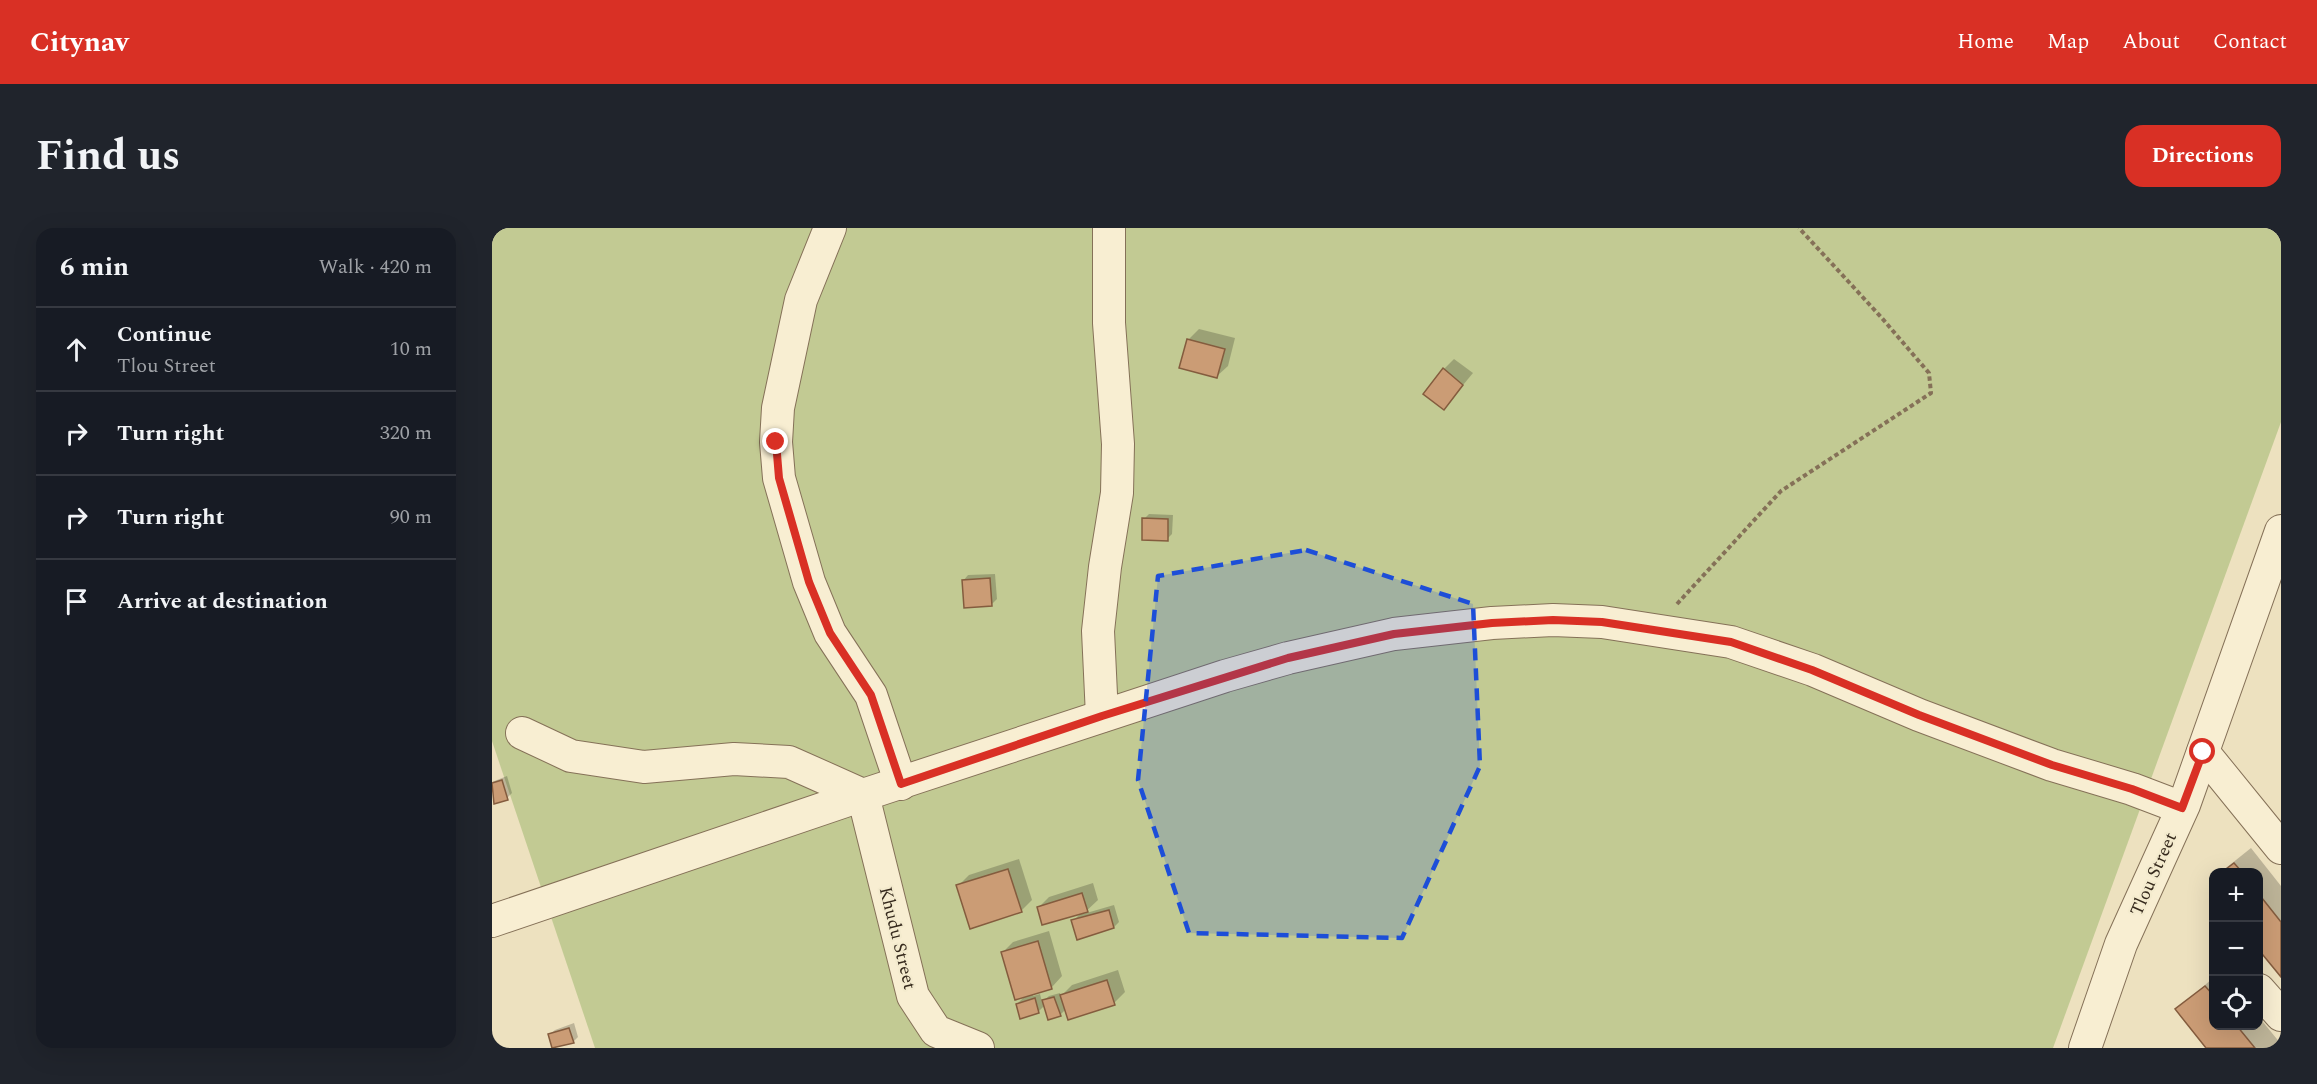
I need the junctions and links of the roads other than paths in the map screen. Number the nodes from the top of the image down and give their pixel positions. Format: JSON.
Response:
{"nodes":[{"id":1,"x":830,"y":228,"type":"edge"},
{"id":2,"x":1109,"y":228,"type":"edge"},
{"id":3,"x":2281,"y":531,"type":"edge"},
{"id":4,"x":1102,"y":716,"type":"junction"},
{"id":5,"x":522,"y":733,"type":"dead end"},
{"id":6,"x":2203,"y":752,"type":"junction"},
{"id":7,"x":901,"y":784,"type":"junction"},
{"id":8,"x":862,"y":795,"type":"junction"},
{"id":9,"x":2182,"y":808,"type":"junction"},
{"id":10,"x":2281,"y":848,"type":"edge"},
{"id":11,"x":492,"y":921,"type":"edge"},
{"id":12,"x":2263,"y":995,"type":"edge"},
{"id":13,"x":2281,"y":1015,"type":"edge"},
{"id":14,"x":978,"y":1048,"type":"edge"},
{"id":15,"x":2085,"y":1048,"type":"edge"}],
"edges":[{"from":1,"to":7,"type":"street"},
{"from":2,"to":4,"type":"street"},
{"from":3,"to":6,"type":"street","name":"Tlou Street"},
{"from":4,"to":7,"type":"street"},
{"from":4,"to":9,"type":"street"},
{"from":5,"to":8,"type":"street"},
{"from":6,"to":9,"type":"street","name":"Tlou Street"},
{"from":6,"to":10,"type":"street"},
{"from":7,"to":8,"type":"street"},
{"from":8,"to":11,"type":"street"},
{"from":8,"to":14,"type":"street","name":"Khudu Street"},
{"from":9,"to":15,"type":"street","name":"Tlou Street"},
{"from":12,"to":13,"type":"street"}]}
